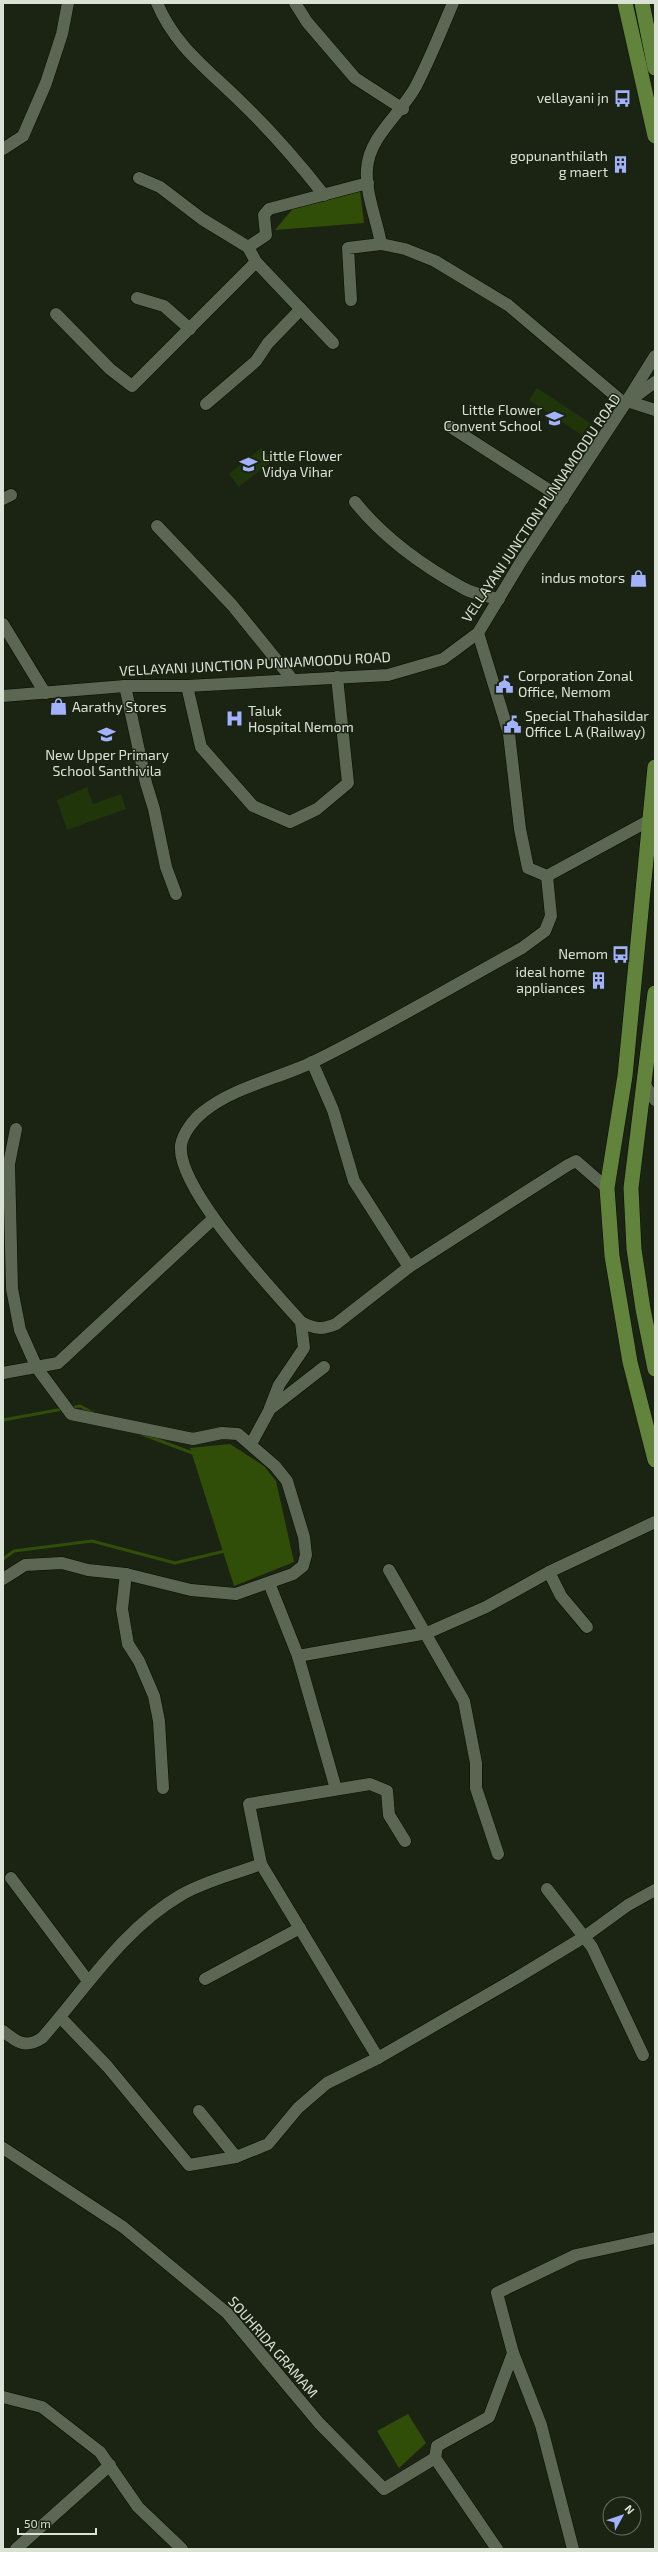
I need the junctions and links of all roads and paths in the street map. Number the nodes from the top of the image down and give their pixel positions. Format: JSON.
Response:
{"nodes":[{"id":1,"x":68,"y":3,"type":"edge"},
{"id":2,"x":156,"y":3,"type":"edge"},
{"id":3,"x":295,"y":3,"type":"edge"},
{"id":4,"x":453,"y":3,"type":"edge"},
{"id":5,"x":625,"y":3,"type":"edge"},
{"id":6,"x":642,"y":3,"type":"edge"},
{"id":7,"x":650,"y":21,"type":"edge"},
{"id":8,"x":655,"y":68,"type":"edge"},
{"id":9,"x":403,"y":109,"type":"junction"},
{"id":10,"x":655,"y":136,"type":"edge"},
{"id":11,"x":3,"y":149,"type":"edge"},
{"id":12,"x":138,"y":178,"type":"dead end"},
{"id":13,"x":368,"y":183,"type":"junction"},
{"id":14,"x":324,"y":195,"type":"junction"},
{"id":15,"x":381,"y":244,"type":"junction"},
{"id":16,"x":248,"y":247,"type":"junction"},
{"id":17,"x":256,"y":262,"type":"junction"},
{"id":18,"x":137,"y":298,"type":"dead end"},
{"id":19,"x":350,"y":300,"type":"dead end"},
{"id":20,"x":301,"y":309,"type":"junction"},
{"id":21,"x":56,"y":314,"type":"dead end"},
{"id":22,"x":190,"y":329,"type":"junction"},
{"id":23,"x":333,"y":343,"type":"dead end"},
{"id":24,"x":655,"y":356,"type":"edge"},
{"id":25,"x":655,"y":382,"type":"edge"},
{"id":26,"x":626,"y":403,"type":"junction"},
{"id":27,"x":206,"y":404,"type":"dead end"},
{"id":28,"x":655,"y":410,"type":"edge"},
{"id":29,"x":449,"y":426,"type":"dead end"},
{"id":30,"x":563,"y":499,"type":"junction"},
{"id":31,"x":355,"y":502,"type":"dead end"},
{"id":32,"x":157,"y":526,"type":"dead end"},
{"id":33,"x":499,"y":599,"type":"junction"},
{"id":34,"x":3,"y":624,"type":"edge"},
{"id":35,"x":478,"y":633,"type":"junction"},
{"id":36,"x":337,"y":677,"type":"junction"},
{"id":37,"x":292,"y":679,"type":"junction"},
{"id":38,"x":125,"y":686,"type":"junction"},
{"id":39,"x":187,"y":686,"type":"junction"},
{"id":40,"x":45,"y":694,"type":"junction"},
{"id":41,"x":3,"y":696,"type":"edge"},
{"id":42,"x":655,"y":767,"type":"edge"},
{"id":43,"x":650,"y":820,"type":"junction"},
{"id":44,"x":547,"y":876,"type":"junction"},
{"id":45,"x":176,"y":894,"type":"dead end"},
{"id":46,"x":655,"y":993,"type":"edge"},
{"id":47,"x":654,"y":1016,"type":"edge"},
{"id":48,"x":312,"y":1062,"type":"junction"},
{"id":49,"x":625,"y":1076,"type":"junction"},
{"id":50,"x":643,"y":1082,"type":"junction"},
{"id":51,"x":655,"y":1100,"type":"edge"},
{"id":52,"x":16,"y":1129,"type":"dead end"},
{"id":53,"x":607,"y":1188,"type":"junction"},
{"id":54,"x":213,"y":1219,"type":"junction"},
{"id":55,"x":409,"y":1267,"type":"junction"},
{"id":56,"x":301,"y":1322,"type":"junction"},
{"id":57,"x":324,"y":1367,"type":"dead end"},
{"id":58,"x":37,"y":1368,"type":"junction"},
{"id":59,"x":655,"y":1369,"type":"edge"},
{"id":60,"x":3,"y":1373,"type":"edge"},
{"id":61,"x":270,"y":1409,"type":"junction"},
{"id":62,"x":251,"y":1444,"type":"junction"},
{"id":63,"x":655,"y":1460,"type":"edge"},
{"id":64,"x":655,"y":1522,"type":"edge"},
{"id":65,"x":390,"y":1570,"type":"dead end"},
{"id":66,"x":549,"y":1572,"type":"junction"},
{"id":67,"x":126,"y":1574,"type":"junction"},
{"id":68,"x":3,"y":1579,"type":"edge"},
{"id":69,"x":269,"y":1583,"type":"junction"},
{"id":70,"x":587,"y":1627,"type":"dead end"},
{"id":71,"x":427,"y":1633,"type":"junction"},
{"id":72,"x":298,"y":1656,"type":"junction"},
{"id":73,"x":163,"y":1788,"type":"dead end"},
{"id":74,"x":336,"y":1789,"type":"junction"},
{"id":75,"x":405,"y":1841,"type":"dead end"},
{"id":76,"x":498,"y":1854,"type":"dead end"},
{"id":77,"x":261,"y":1864,"type":"junction"},
{"id":78,"x":11,"y":1878,"type":"dead end"},
{"id":79,"x":547,"y":1889,"type":"dead end"},
{"id":80,"x":655,"y":1890,"type":"edge"},
{"id":81,"x":300,"y":1928,"type":"junction"},
{"id":82,"x":584,"y":1937,"type":"junction"},
{"id":83,"x":205,"y":1979,"type":"dead end"},
{"id":84,"x":88,"y":1981,"type":"junction"},
{"id":85,"x":60,"y":2017,"type":"junction"},
{"id":86,"x":3,"y":2031,"type":"edge"},
{"id":87,"x":643,"y":2055,"type":"dead end"},
{"id":88,"x":378,"y":2058,"type":"junction"},
{"id":89,"x":199,"y":2111,"type":"dead end"},
{"id":90,"x":3,"y":2148,"type":"edge"},
{"id":91,"x":236,"y":2157,"type":"junction"},
{"id":92,"x":655,"y":2238,"type":"edge"},
{"id":93,"x":512,"y":2353,"type":"junction"},
{"id":94,"x":3,"y":2397,"type":"edge"},
{"id":95,"x":435,"y":2458,"type":"junction"},
{"id":96,"x":110,"y":2465,"type":"junction"},
{"id":97,"x":16,"y":2549,"type":"edge"},
{"id":98,"x":182,"y":2549,"type":"edge"},
{"id":99,"x":497,"y":2549,"type":"edge"},
{"id":100,"x":574,"y":2549,"type":"edge"}],
"edges":[{"from":1,"to":11,"type":"street"},
{"from":2,"to":14,"type":"street"},
{"from":3,"to":9,"type":"street"},
{"from":4,"to":9,"type":"street"},
{"from":5,"to":10,"type":"main road"},
{"from":6,"to":7,"type":"main road"},
{"from":7,"to":8,"type":"main road"},
{"from":9,"to":13,"type":"street"},
{"from":12,"to":16,"type":"street"},
{"from":13,"to":14,"type":"street"},
{"from":13,"to":15,"type":"street"},
{"from":14,"to":16,"type":"street"},
{"from":15,"to":19,"type":"street"},
{"from":15,"to":26,"type":"street"},
{"from":16,"to":17,"type":"street"},
{"from":17,"to":20,"type":"street"},
{"from":17,"to":22,"type":"street"},
{"from":18,"to":22,"type":"street"},
{"from":20,"to":23,"type":"street"},
{"from":20,"to":27,"type":"street"},
{"from":21,"to":22,"type":"street"},
{"from":24,"to":26,"type":"street"},
{"from":25,"to":26,"type":"street","name":"VELLAYANI JUNCTION PUNNAMOODU ROAD"},
{"from":26,"to":28,"type":"street"},
{"from":26,"to":30,"type":"street","name":"VELLAYANI JUNCTION PUNNAMOODU ROAD"},
{"from":29,"to":30,"type":"street"},
{"from":30,"to":33,"type":"street","name":"VELLAYANI JUNCTION PUNNAMOODU ROAD"},
{"from":31,"to":33,"type":"street"},
{"from":32,"to":37,"type":"street"},
{"from":33,"to":35,"type":"street","name":"VELLAYANI JUNCTION PUNNAMOODU ROAD"},
{"from":34,"to":40,"type":"street"},
{"from":35,"to":36,"type":"street","name":"VELLAYANI JUNCTION PUNNAMOODU ROAD"},
{"from":35,"to":44,"type":"street"},
{"from":36,"to":37,"type":"street","name":"VELLAYANI JUNCTION PUNNAMOODU ROAD"},
{"from":36,"to":39,"type":"street"},
{"from":37,"to":39,"type":"street","name":"VELLAYANI JUNCTION PUNNAMOODU ROAD"},
{"from":38,"to":39,"type":"street","name":"VELLAYANI JUNCTION PUNNAMOODU ROAD"},
{"from":38,"to":40,"type":"street","name":"VELLAYANI JUNCTION PUNNAMOODU ROAD"},
{"from":38,"to":45,"type":"street"},
{"from":40,"to":41,"type":"street","name":"VELLAYANI JUNCTION PUNNAMOODU ROAD"},
{"from":42,"to":43,"type":"main road"},
{"from":43,"to":44,"type":"street"},
{"from":43,"to":49,"type":"main road"},
{"from":44,"to":48,"type":"street"},
{"from":46,"to":47,"type":"main road"},
{"from":47,"to":50,"type":"main road"},
{"from":48,"to":54,"type":"street"},
{"from":48,"to":55,"type":"street"},
{"from":49,"to":50,"type":"main road"},
{"from":49,"to":53,"type":"main road"},
{"from":50,"to":51,"type":"street"},
{"from":50,"to":59,"type":"main road"},
{"from":52,"to":58,"type":"street"},
{"from":53,"to":55,"type":"street"},
{"from":53,"to":63,"type":"main road"},
{"from":54,"to":56,"type":"street"},
{"from":54,"to":58,"type":"street"},
{"from":55,"to":56,"type":"street"},
{"from":56,"to":61,"type":"street"},
{"from":57,"to":61,"type":"street"},
{"from":58,"to":60,"type":"street"},
{"from":58,"to":62,"type":"street"},
{"from":61,"to":62,"type":"street"},
{"from":62,"to":69,"type":"street"},
{"from":64,"to":66,"type":"street"},
{"from":65,"to":71,"type":"street"},
{"from":66,"to":70,"type":"street"},
{"from":66,"to":71,"type":"street"},
{"from":67,"to":68,"type":"street"},
{"from":67,"to":69,"type":"street"},
{"from":67,"to":73,"type":"street"},
{"from":69,"to":72,"type":"street"},
{"from":71,"to":72,"type":"street"},
{"from":71,"to":76,"type":"street"},
{"from":72,"to":74,"type":"street"},
{"from":74,"to":75,"type":"street"},
{"from":74,"to":77,"type":"street"},
{"from":77,"to":81,"type":"street"},
{"from":77,"to":84,"type":"street"},
{"from":78,"to":84,"type":"street"},
{"from":79,"to":82,"type":"street"},
{"from":80,"to":82,"type":"street"},
{"from":81,"to":83,"type":"street"},
{"from":81,"to":88,"type":"street"},
{"from":82,"to":87,"type":"street"},
{"from":82,"to":88,"type":"street"},
{"from":84,"to":85,"type":"street"},
{"from":85,"to":86,"type":"street"},
{"from":85,"to":91,"type":"street"},
{"from":88,"to":91,"type":"street"},
{"from":89,"to":91,"type":"street"},
{"from":90,"to":95,"type":"street","name":"SOUHRIDA GRAMAM"},
{"from":92,"to":93,"type":"street"},
{"from":93,"to":95,"type":"street"},
{"from":93,"to":100,"type":"street"},
{"from":94,"to":96,"type":"street"},
{"from":95,"to":99,"type":"street"},
{"from":96,"to":97,"type":"street"},
{"from":96,"to":98,"type":"street"}]}
